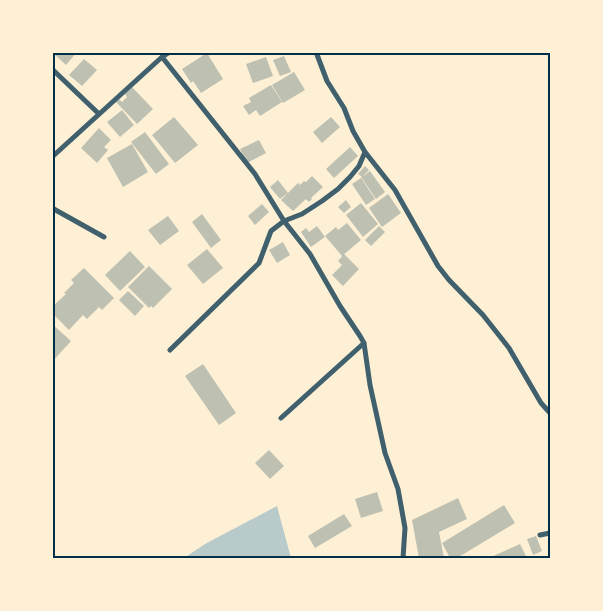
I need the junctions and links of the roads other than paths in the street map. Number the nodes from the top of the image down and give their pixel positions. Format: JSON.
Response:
{"nodes":[{"id":1,"x":170,"y":52,"type":"edge"},
{"id":2,"x":316,"y":52,"type":"edge"},
{"id":3,"x":162,"y":57,"type":"junction"},
{"id":4,"x":52,"y":69,"type":"edge"},
{"id":5,"x":99,"y":114,"type":"junction"},
{"id":6,"x":366,"y":152,"type":"junction"},
{"id":7,"x":52,"y":157,"type":"edge"},
{"id":8,"x":52,"y":208,"type":"edge"},
{"id":9,"x":284,"y":220,"type":"junction"},
{"id":10,"x":104,"y":237,"type":"dead end"},
{"id":11,"x":364,"y":343,"type":"junction"},
{"id":12,"x":170,"y":350,"type":"dead end"},
{"id":13,"x":550,"y":413,"type":"edge"},
{"id":14,"x":282,"y":418,"type":"dead end"},
{"id":15,"x":550,"y":532,"type":"edge"},
{"id":16,"x":540,"y":535,"type":"dead end"},
{"id":17,"x":403,"y":558,"type":"edge"}],
"edges":[{"from":1,"to":3,"type":"street"},
{"from":2,"to":6,"type":"street"},
{"from":3,"to":5,"type":"street"},
{"from":3,"to":9,"type":"street"},
{"from":4,"to":5,"type":"street"},
{"from":5,"to":7,"type":"street"},
{"from":6,"to":9,"type":"street"},
{"from":6,"to":13,"type":"street"},
{"from":8,"to":10,"type":"street"},
{"from":9,"to":11,"type":"street"},
{"from":9,"to":12,"type":"street"},
{"from":11,"to":14,"type":"street"},
{"from":11,"to":17,"type":"street"},
{"from":15,"to":16,"type":"street"}]}
